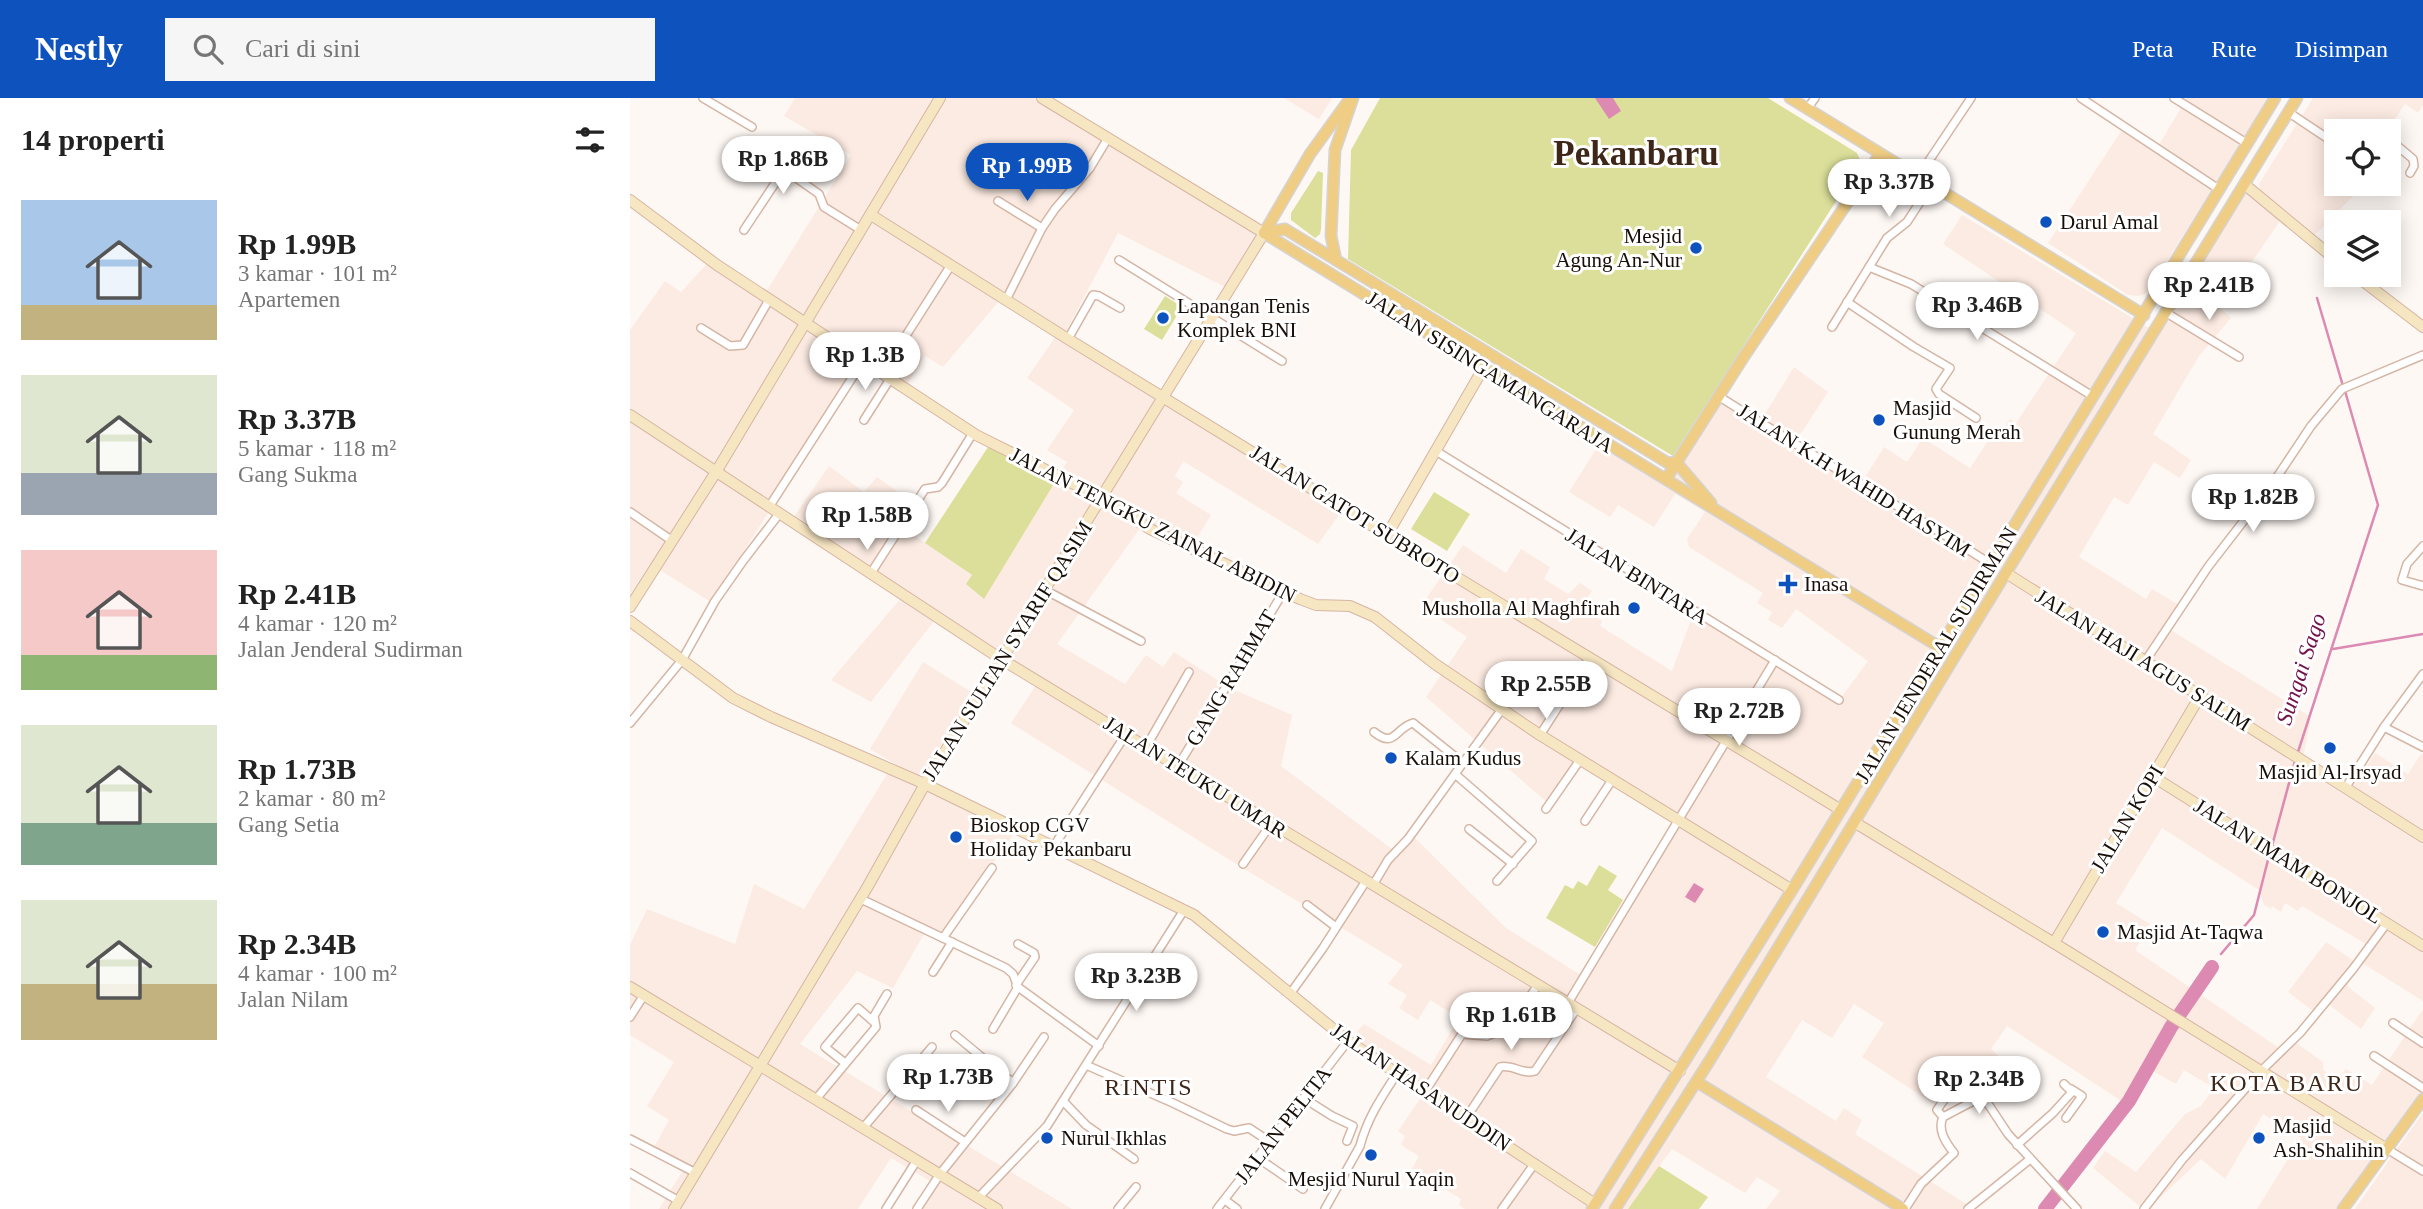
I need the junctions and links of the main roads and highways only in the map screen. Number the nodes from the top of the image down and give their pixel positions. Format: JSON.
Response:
{"nodes":[{"id":1,"x":1352,"y":98,"type":"edge"},
{"id":2,"x":1790,"y":98,"type":"edge"},
{"id":3,"x":2275,"y":98,"type":"edge"},
{"id":4,"x":2297,"y":98,"type":"edge"},
{"id":5,"x":1880,"y":154,"type":"junction"},
{"id":6,"x":1264,"y":233,"type":"junction"},
{"id":7,"x":1336,"y":260,"type":"junction"},
{"id":8,"x":2144,"y":314,"type":"junction"},
{"id":9,"x":1472,"y":344,"type":"junction"},
{"id":10,"x":1484,"y":367,"type":"junction"},
{"id":11,"x":1676,"y":463,"type":"junction"},
{"id":12,"x":1666,"y":479,"type":"junction"},
{"id":13,"x":1717,"y":510,"type":"junction"},
{"id":14,"x":1941,"y":648,"type":"junction"},
{"id":15,"x":1692,"y":1050,"type":"junction"},
{"id":16,"x":1710,"y":1060,"type":"junction"},
{"id":17,"x":1677,"y":1076,"type":"junction"},
{"id":18,"x":1694,"y":1086,"type":"junction"},
{"id":19,"x":2423,"y":1099,"type":"edge"},
{"id":20,"x":1593,"y":1207,"type":"edge"},
{"id":21,"x":1615,"y":1209,"type":"edge"},
{"id":22,"x":1904,"y":1209,"type":"edge"},
{"id":23,"x":2343,"y":1209,"type":"edge"}],
"edges":[{"from":1,"to":6,"type":"main road","name":"JALAN SULTAN SYARIF QASIM"},
{"from":1,"to":7,"type":"main road"},
{"from":2,"to":5,"type":"main road"},
{"from":3,"to":8,"type":"main road","name":"JALAN JENDERAL SUDIRMAN"},
{"from":4,"to":16,"type":"main road","name":"JALAN JENDERAL SUDIRMAN"},
{"from":5,"to":8,"type":"main road"},
{"from":5,"to":11,"type":"main road"},
{"from":6,"to":7,"type":"main road","name":"JALAN SISINGAMANGARAJA"},
{"from":6,"to":10,"type":"main road","name":"JALAN SISINGAMANGARAJA"},
{"from":7,"to":9,"type":"main road","name":"JALAN SISINGAMANGARAJA"},
{"from":8,"to":14,"type":"main road","name":"JALAN JENDERAL SUDIRMAN"},
{"from":9,"to":10,"type":"main road"},
{"from":9,"to":11,"type":"main road","name":"JALAN SISINGAMANGARAJA"},
{"from":10,"to":12,"type":"main road","name":"JALAN SISINGAMANGARAJA"},
{"from":11,"to":12,"type":"main road"},
{"from":11,"to":13,"type":"main road","name":"JALAN SISINGAMANGARAJA"},
{"from":12,"to":13,"type":"main road","name":"JALAN SISINGAMANGARAJA"},
{"from":13,"to":14,"type":"main road","name":"JALAN SISINGAMANGARAJA"},
{"from":14,"to":15,"type":"main road","name":"JALAN JENDERAL SUDIRMAN"},
{"from":15,"to":16,"type":"main road"},
{"from":15,"to":17,"type":"main road","name":"JALAN JENDERAL SUDIRMAN"},
{"from":16,"to":18,"type":"main road","name":"JALAN JENDERAL SUDIRMAN"},
{"from":17,"to":18,"type":"main road"},
{"from":17,"to":20,"type":"main road","name":"JALAN JENDERAL SUDIRMAN"},
{"from":18,"to":21,"type":"main road","name":"JALAN JENDERAL SUDIRMAN"},
{"from":18,"to":22,"type":"main road"},
{"from":19,"to":23,"type":"main road"}]}
